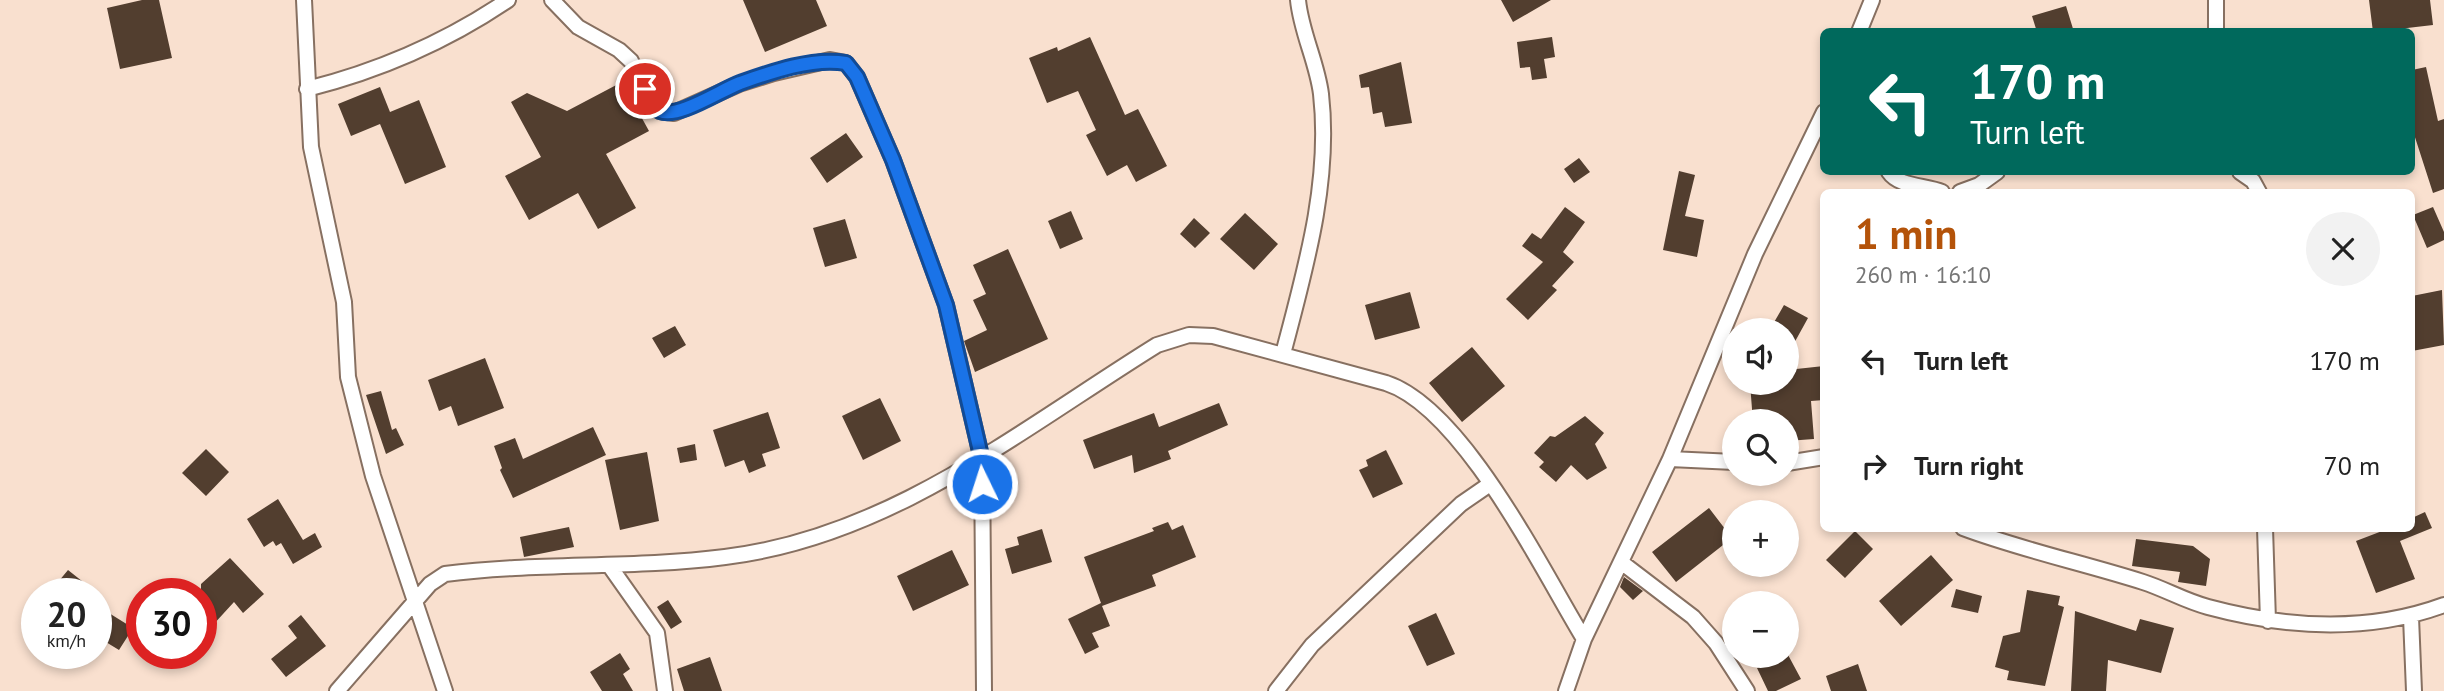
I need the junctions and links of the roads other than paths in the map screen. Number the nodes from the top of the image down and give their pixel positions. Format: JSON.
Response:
{"nodes":[{"id":1,"x":304,"y":0,"type":"edge"},
{"id":2,"x":508,"y":0,"type":"edge"},
{"id":3,"x":552,"y":0,"type":"edge"},
{"id":4,"x":1298,"y":0,"type":"edge"},
{"id":5,"x":1871,"y":0,"type":"edge"},
{"id":6,"x":2216,"y":0,"type":"edge"},
{"id":7,"x":1860,"y":28,"type":"edge"},
{"id":8,"x":2216,"y":28,"type":"edge"},
{"id":9,"x":307,"y":89,"type":"junction"},
{"id":10,"x":1820,"y":120,"type":"edge"},
{"id":11,"x":1891,"y":175,"type":"edge"},
{"id":12,"x":1993,"y":175,"type":"edge"},
{"id":13,"x":2244,"y":175,"type":"edge"},
{"id":14,"x":1931,"y":189,"type":"edge"},
{"id":15,"x":1968,"y":189,"type":"edge"},
{"id":16,"x":2257,"y":189,"type":"edge"},
{"id":17,"x":1283,"y":354,"type":"junction"},
{"id":18,"x":1820,"y":458,"type":"edge"},
{"id":19,"x":982,"y":460,"type":"junction"},
{"id":20,"x":1670,"y":460,"type":"junction"},
{"id":21,"x":1799,"y":461,"type":"edge"},
{"id":22,"x":1722,"y":462,"type":"edge"},
{"id":23,"x":1490,"y":484,"type":"junction"},
{"id":24,"x":1974,"y":532,"type":"edge"},
{"id":25,"x":2265,"y":532,"type":"edge"},
{"id":26,"x":1620,"y":562,"type":"junction"},
{"id":27,"x":609,"y":565,"type":"junction"},
{"id":28,"x":416,"y":600,"type":"junction"},
{"id":29,"x":2444,"y":604,"type":"edge"},
{"id":30,"x":2411,"y":617,"type":"junction"},
{"id":31,"x":2268,"y":621,"type":"junction"},
{"id":32,"x":1584,"y":639,"type":"junction"},
{"id":33,"x":337,"y":691,"type":"edge"},
{"id":34,"x":445,"y":691,"type":"edge"},
{"id":35,"x":665,"y":691,"type":"edge"},
{"id":36,"x":984,"y":691,"type":"edge"},
{"id":37,"x":1276,"y":691,"type":"edge"},
{"id":38,"x":1566,"y":691,"type":"edge"},
{"id":39,"x":1747,"y":691,"type":"edge"},
{"id":40,"x":2414,"y":691,"type":"edge"}],
"edges":[{"from":1,"to":9,"type":"street"},
{"from":2,"to":9,"type":"street"},
{"from":3,"to":19,"type":"street"},
{"from":4,"to":17,"type":"street"},
{"from":5,"to":7,"type":"street"},
{"from":6,"to":8,"type":"street"},
{"from":9,"to":28,"type":"street"},
{"from":10,"to":20,"type":"street"},
{"from":11,"to":14,"type":"street"},
{"from":12,"to":15,"type":"street"},
{"from":13,"to":16,"type":"street"},
{"from":17,"to":19,"type":"street"},
{"from":17,"to":23,"type":"street"},
{"from":18,"to":21,"type":"street"},
{"from":19,"to":27,"type":"street"},
{"from":19,"to":36,"type":"street"},
{"from":20,"to":22,"type":"street"},
{"from":20,"to":26,"type":"street"},
{"from":23,"to":32,"type":"street"},
{"from":23,"to":37,"type":"street"},
{"from":24,"to":31,"type":"street"},
{"from":25,"to":31,"type":"street"},
{"from":26,"to":32,"type":"street"},
{"from":26,"to":39,"type":"street"},
{"from":27,"to":28,"type":"street"},
{"from":27,"to":35,"type":"street"},
{"from":28,"to":33,"type":"street"},
{"from":28,"to":34,"type":"street"},
{"from":29,"to":30,"type":"street"},
{"from":30,"to":31,"type":"street"},
{"from":30,"to":40,"type":"street"},
{"from":32,"to":38,"type":"street"}]}
